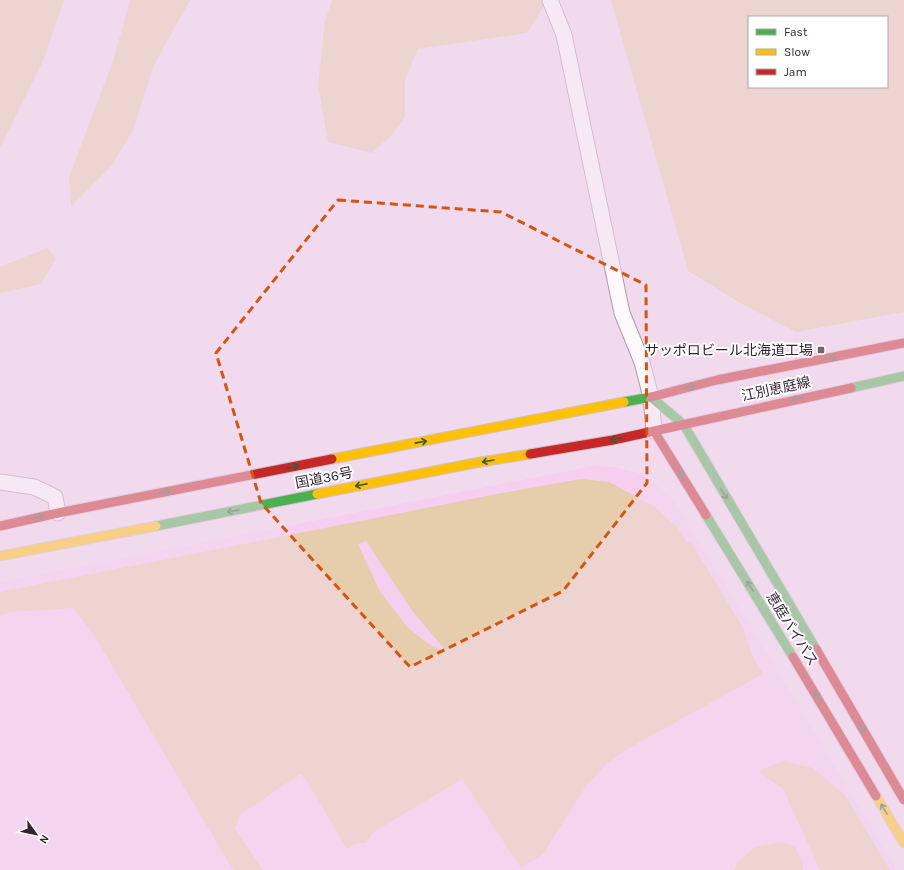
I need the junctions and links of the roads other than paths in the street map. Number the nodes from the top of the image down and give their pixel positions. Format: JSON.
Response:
{"nodes":[{"id":1,"x":550,"y":0,"type":"edge"},
{"id":2,"x":904,"y":343,"type":"edge"},
{"id":3,"x":904,"y":376,"type":"edge"},
{"id":4,"x":651,"y":397,"type":"junction"},
{"id":5,"x":684,"y":425,"type":"junction"},
{"id":6,"x":654,"y":431,"type":"junction"},
{"id":7,"x":0,"y":482,"type":"edge"},
{"id":8,"x":58,"y":513,"type":"junction"},
{"id":9,"x":0,"y":526,"type":"edge"},
{"id":10,"x":0,"y":556,"type":"edge"},
{"id":11,"x":904,"y":800,"type":"edge"},
{"id":12,"x":904,"y":843,"type":"edge"}],
"edges":[{"from":1,"to":4,"type":"street"},
{"from":4,"to":2,"type":"main road","name":"江別恵庭線","one_way":true},
{"from":3,"to":5,"type":"main road","name":"江別恵庭線","one_way":true},
{"from":4,"to":5,"type":"main road","name":"恵庭バイパス"},
{"from":4,"to":6,"type":"street"},
{"from":8,"to":4,"type":"main road","name":"国道36号","one_way":true},
{"from":5,"to":6,"type":"main road","name":"江別恵庭線"},
{"from":5,"to":11,"type":"main road","name":"恵庭バイパス","one_way":true},
{"from":6,"to":10,"type":"main road","name":"国道36号","one_way":true},
{"from":12,"to":6,"type":"main road","name":"恵庭バイパス","one_way":true},
{"from":7,"to":8,"type":"street"},
{"from":9,"to":8,"type":"main road","name":"国道36号","one_way":true}]}
